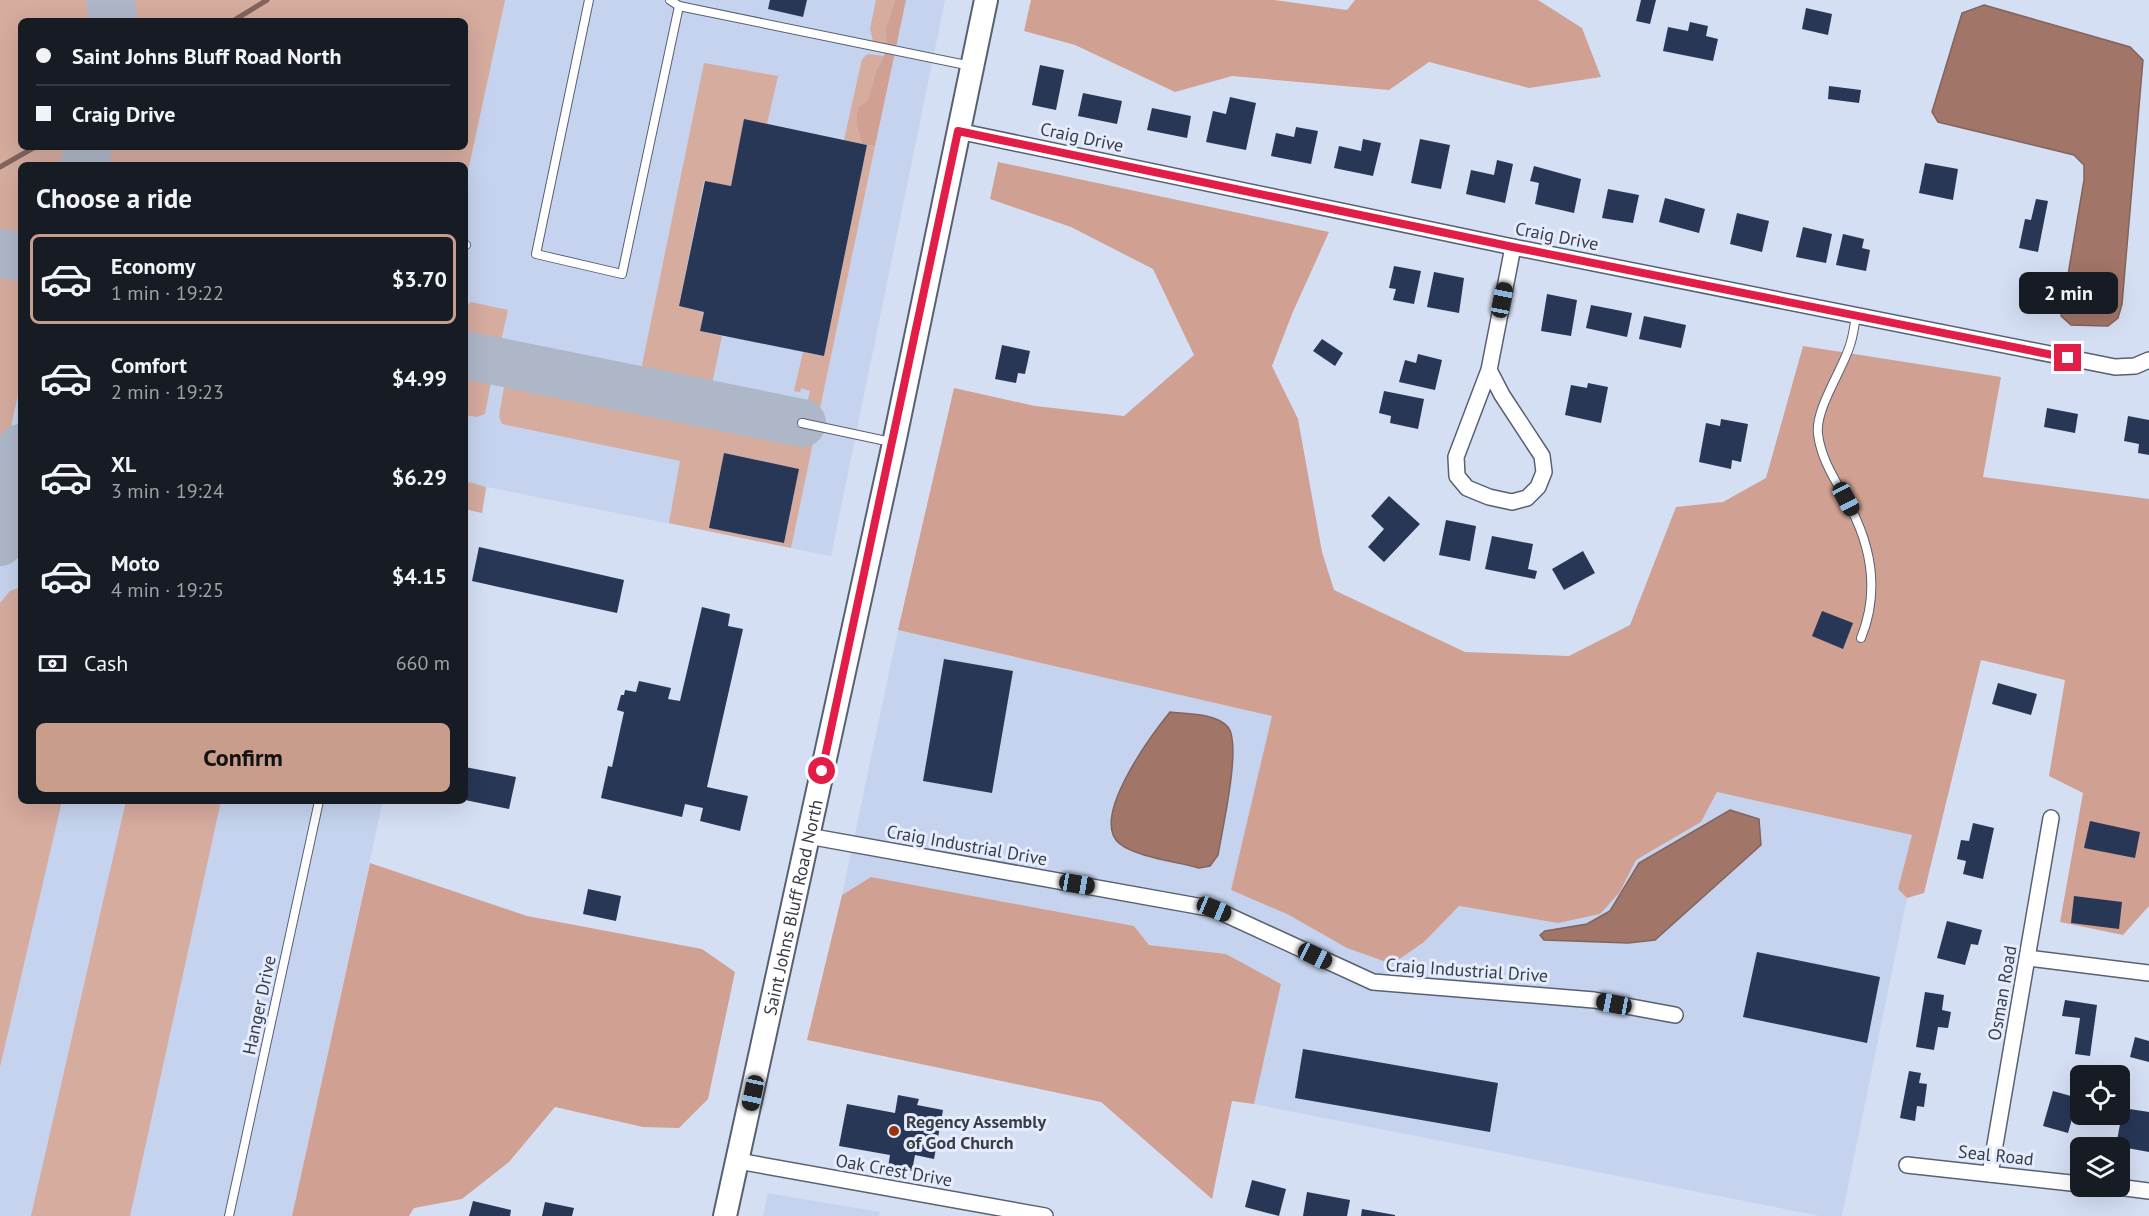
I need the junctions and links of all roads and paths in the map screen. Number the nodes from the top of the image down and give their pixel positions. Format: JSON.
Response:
{"nodes":[{"id":1,"x":589,"y":0,"type":"edge"},
{"id":2,"x":670,"y":0,"type":"edge"},
{"id":3,"x":986,"y":0,"type":"edge"},
{"id":4,"x":680,"y":6,"type":"junction"},
{"id":5,"x":972,"y":66,"type":"junction"},
{"id":6,"x":958,"y":131,"type":"junction"},
{"id":7,"x":1513,"y":247,"type":"junction"},
{"id":8,"x":1856,"y":316,"type":"junction"},
{"id":9,"x":2149,"y":360,"type":"edge"},
{"id":10,"x":1489,"y":370,"type":"junction"},
{"id":11,"x":802,"y":423,"type":"dead end"},
{"id":12,"x":894,"y":443,"type":"junction"},
{"id":13,"x":1861,"y":638,"type":"dead end"},
{"id":14,"x":318,"y":804,"type":"edge"},
{"id":15,"x":2051,"y":818,"type":"dead end"},
{"id":16,"x":808,"y":836,"type":"junction"},
{"id":17,"x":2028,"y":957,"type":"junction"},
{"id":18,"x":2149,"y":973,"type":"edge"},
{"id":19,"x":1675,"y":1016,"type":"dead end"},
{"id":20,"x":738,"y":1161,"type":"junction"},
{"id":21,"x":1907,"y":1165,"type":"dead end"},
{"id":22,"x":1990,"y":1174,"type":"junction"},
{"id":23,"x":2070,"y":1183,"type":"edge"},
{"id":24,"x":2130,"y":1189,"type":"edge"},
{"id":25,"x":2149,"y":1191,"type":"edge"},
{"id":26,"x":230,"y":1216,"type":"edge"},
{"id":27,"x":725,"y":1216,"type":"edge"},
{"id":28,"x":1045,"y":1216,"type":"edge"}],
"edges":[{"from":1,"to":4,"type":"lane"},
{"from":2,"to":4,"type":"lane"},
{"from":3,"to":5,"type":"main road","name":"Saint Johns Bluff Road North"},
{"from":4,"to":5,"type":"lane"},
{"from":5,"to":6,"type":"main road","name":"Saint Johns Bluff Road North"},
{"from":6,"to":7,"type":"street","name":"Craig Drive"},
{"from":6,"to":12,"type":"main road","name":"Saint Johns Bluff Road North"},
{"from":7,"to":8,"type":"street","name":"Craig Drive"},
{"from":7,"to":10,"type":"street"},
{"from":8,"to":9,"type":"street","name":"Craig Drive"},
{"from":8,"to":13,"type":"lane"},
{"from":10,"to":10,"type":"street"},
{"from":11,"to":12,"type":"lane"},
{"from":12,"to":16,"type":"main road","name":"Saint Johns Bluff Road North"},
{"from":14,"to":26,"type":"lane","name":"Hanger Drive"},
{"from":15,"to":17,"type":"street","name":"Osman Road"},
{"from":16,"to":19,"type":"street","name":"Craig Industrial Drive"},
{"from":16,"to":20,"type":"main road","name":"Saint Johns Bluff Road North"},
{"from":17,"to":18,"type":"street"},
{"from":17,"to":22,"type":"street","name":"Osman Road"},
{"from":20,"to":27,"type":"main road","name":"Saint Johns Bluff Road North"},
{"from":20,"to":28,"type":"street","name":"Oak Crest Drive"},
{"from":21,"to":22,"type":"street","name":"Seal Road"},
{"from":22,"to":23,"type":"street","name":"Seal Road"},
{"from":24,"to":25,"type":"street"}]}
